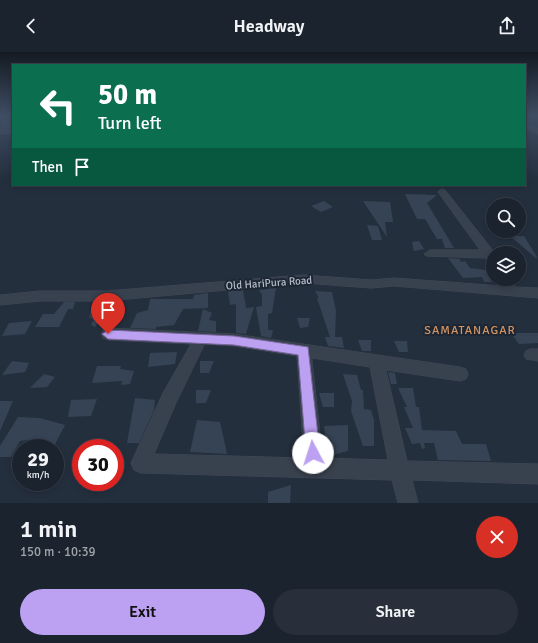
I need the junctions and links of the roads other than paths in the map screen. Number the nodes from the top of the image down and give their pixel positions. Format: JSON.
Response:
{"nodes":[{"id":1,"x":442,"y":192,"type":"dead end"},
{"id":2,"x":486,"y":250,"type":"edge"},
{"id":3,"x":430,"y":254,"type":"dead end"},
{"id":4,"x":486,"y":257,"type":"edge"},
{"id":5,"x":508,"y":286,"type":"edge"},
{"id":6,"x":512,"y":292,"type":"junction"},
{"id":7,"x":535,"y":296,"type":"edge"},
{"id":8,"x":0,"y":300,"type":"edge"},
{"id":9,"x":108,"y":334,"type":"dead end"},
{"id":10,"x":201,"y":339,"type":"junction"},
{"id":11,"x":304,"y":351,"type":"junction"},
{"id":12,"x":377,"y":362,"type":"junction"},
{"id":13,"x":460,"y":374,"type":"dead end"},
{"id":14,"x":314,"y":467,"type":"junction"},
{"id":15,"x":399,"y":470,"type":"junction"},
{"id":16,"x":538,"y":474,"type":"edge"},
{"id":17,"x":408,"y":503,"type":"edge"}],
"edges":[{"from":1,"to":2,"type":"street"},
{"from":3,"to":4,"type":"street"},
{"from":5,"to":6,"type":"street"},
{"from":6,"to":7,"type":"street","name":"Old HariPura Road"},
{"from":6,"to":8,"type":"street","name":"Old HariPura Road"},
{"from":9,"to":10,"type":"street"},
{"from":10,"to":11,"type":"street"},
{"from":10,"to":14,"type":"street"},
{"from":11,"to":12,"type":"street"},
{"from":11,"to":14,"type":"street"},
{"from":12,"to":13,"type":"street"},
{"from":12,"to":15,"type":"street"},
{"from":14,"to":15,"type":"street"},
{"from":15,"to":16,"type":"street"},
{"from":15,"to":17,"type":"street"}]}
